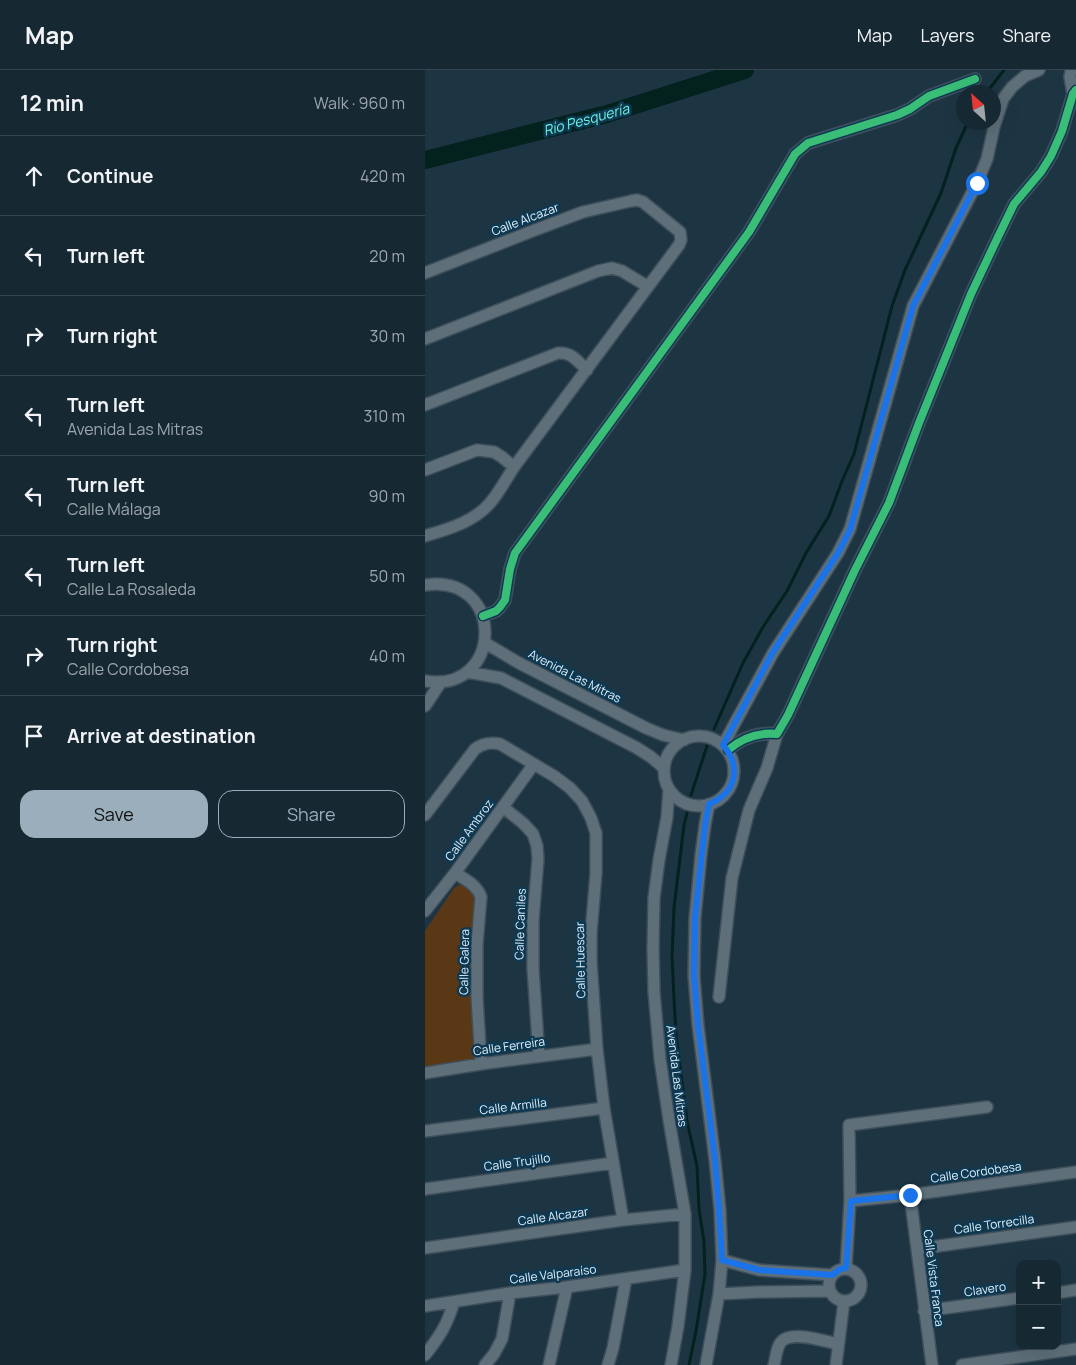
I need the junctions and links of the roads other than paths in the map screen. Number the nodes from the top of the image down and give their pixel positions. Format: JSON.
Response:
{"nodes":[{"id":1,"x":1039,"y":70,"type":"edge"},
{"id":2,"x":1071,"y":70,"type":"edge"},
{"id":3,"x":975,"y":79,"type":"dead end"},
{"id":4,"x":1074,"y":92,"type":"edge"},
{"id":5,"x":425,"y":274,"type":"edge"},
{"id":6,"x":647,"y":286,"type":"junction"},
{"id":7,"x":425,"y":339,"type":"edge"},
{"id":8,"x":587,"y":370,"type":"junction"},
{"id":9,"x":425,"y":405,"type":"edge"},
{"id":10,"x":513,"y":467,"type":"junction"},
{"id":11,"x":425,"y":470,"type":"edge"},
{"id":12,"x":425,"y":536,"type":"edge"},
{"id":13,"x":425,"y":585,"type":"edge"},
{"id":14,"x":483,"y":616,"type":"junction"},
{"id":15,"x":485,"y":642,"type":"junction"},
{"id":16,"x":467,"y":672,"type":"junction"},
{"id":17,"x":425,"y":681,"type":"edge"},
{"id":18,"x":441,"y":682,"type":"junction"},
{"id":19,"x":425,"y":706,"type":"edge"},
{"id":20,"x":777,"y":734,"type":"junction"},
{"id":21,"x":684,"y":740,"type":"junction"},
{"id":22,"x":726,"y":748,"type":"junction"},
{"id":23,"x":534,"y":764,"type":"junction"},
{"id":24,"x":664,"y":768,"type":"junction"},
{"id":25,"x":669,"y":789,"type":"junction"},
{"id":26,"x":709,"y":804,"type":"junction"},
{"id":27,"x":503,"y":807,"type":"junction"},
{"id":28,"x":425,"y":815,"type":"edge"},
{"id":29,"x":455,"y":873,"type":"junction"},
{"id":30,"x":425,"y":911,"type":"edge"},
{"id":31,"x":719,"y":997,"type":"dead end"},
{"id":32,"x":597,"y":1049,"type":"junction"},
{"id":33,"x":539,"y":1056,"type":"junction"},
{"id":34,"x":481,"y":1064,"type":"junction"},
{"id":35,"x":425,"y":1073,"type":"edge"},
{"id":36,"x":987,"y":1107,"type":"dead end"},
{"id":37,"x":604,"y":1108,"type":"junction"},
{"id":38,"x":425,"y":1131,"type":"edge"},
{"id":39,"x":613,"y":1163,"type":"junction"},
{"id":40,"x":1076,"y":1172,"type":"edge"},
{"id":41,"x":425,"y":1189,"type":"edge"},
{"id":42,"x":910,"y":1195,"type":"junction"},
{"id":43,"x":851,"y":1201,"type":"junction"},
{"id":44,"x":685,"y":1214,"type":"junction"},
{"id":45,"x":623,"y":1220,"type":"junction"},
{"id":46,"x":1076,"y":1227,"type":"edge"},
{"id":47,"x":425,"y":1248,"type":"edge"},
{"id":48,"x":917,"y":1249,"type":"junction"},
{"id":49,"x":722,"y":1260,"type":"junction"},
{"id":50,"x":846,"y":1268,"type":"junction"},
{"id":51,"x":685,"y":1270,"type":"junction"},
{"id":52,"x":759,"y":1270,"type":"junction"},
{"id":53,"x":832,"y":1275,"type":"junction"},
{"id":54,"x":627,"y":1279,"type":"junction"},
{"id":55,"x":567,"y":1287,"type":"junction"},
{"id":56,"x":1076,"y":1290,"type":"edge"},
{"id":57,"x":830,"y":1291,"type":"junction"},
{"id":58,"x":758,"y":1292,"type":"junction"},
{"id":59,"x":1061,"y":1292,"type":"edge"},
{"id":60,"x":510,"y":1293,"type":"junction"},
{"id":61,"x":719,"y":1294,"type":"junction"},
{"id":62,"x":1016,"y":1299,"type":"edge"},
{"id":63,"x":844,"y":1301,"type":"junction"},
{"id":64,"x":455,"y":1302,"type":"junction"},
{"id":65,"x":425,"y":1306,"type":"edge"},
{"id":66,"x":924,"y":1311,"type":"junction"},
{"id":67,"x":838,"y":1344,"type":"junction"},
{"id":68,"x":1076,"y":1349,"type":"edge"},
{"id":69,"x":425,"y":1355,"type":"edge"},
{"id":70,"x":485,"y":1365,"type":"edge"},
{"id":71,"x":549,"y":1365,"type":"edge"},
{"id":72,"x":608,"y":1365,"type":"edge"},
{"id":73,"x":671,"y":1365,"type":"edge"},
{"id":74,"x":706,"y":1365,"type":"edge"},
{"id":75,"x":774,"y":1365,"type":"edge"},
{"id":76,"x":836,"y":1365,"type":"edge"},
{"id":77,"x":932,"y":1365,"type":"edge"},
{"id":78,"x":962,"y":1365,"type":"edge"}],
"edges":[{"from":1,"to":22,"type":"street"},
{"from":2,"to":4,"type":"street"},
{"from":3,"to":14,"type":"street"},
{"from":4,"to":20,"type":"street"},
{"from":5,"to":6,"type":"street","name":"Calle Alcazar"},
{"from":6,"to":7,"type":"street"},
{"from":6,"to":8,"type":"street"},
{"from":8,"to":9,"type":"street"},
{"from":8,"to":10,"type":"street"},
{"from":10,"to":11,"type":"street"},
{"from":10,"to":12,"type":"street"},
{"from":13,"to":14,"type":"street"},
{"from":14,"to":15,"type":"street"},
{"from":15,"to":16,"type":"street"},
{"from":15,"to":21,"type":"street","name":"Avenida Las Mitras"},
{"from":16,"to":18,"type":"street"},
{"from":16,"to":24,"type":"street"},
{"from":17,"to":18,"type":"street"},
{"from":18,"to":19,"type":"street"},
{"from":20,"to":22,"type":"street"},
{"from":20,"to":31,"type":"street"},
{"from":21,"to":22,"type":"street"},
{"from":21,"to":24,"type":"street"},
{"from":22,"to":26,"type":"street"},
{"from":23,"to":27,"type":"street","name":"Calle Ambroz"},
{"from":23,"to":28,"type":"street","name":"Calle Huescar"},
{"from":23,"to":32,"type":"street","name":"Calle Huescar"},
{"from":24,"to":25,"type":"street"},
{"from":25,"to":26,"type":"street"},
{"from":25,"to":44,"type":"street","name":"Avenida Las Mitras"},
{"from":26,"to":49,"type":"street"},
{"from":27,"to":29,"type":"street","name":"Calle Ambroz"},
{"from":27,"to":33,"type":"street","name":"Calle Caniles"},
{"from":29,"to":30,"type":"street","name":"Calle Ambroz"},
{"from":29,"to":34,"type":"street","name":"Calle Galera"},
{"from":32,"to":33,"type":"street","name":"Calle Ferreira"},
{"from":32,"to":37,"type":"street","name":"Calle Huescar"},
{"from":33,"to":34,"type":"street","name":"Calle Ferreira"},
{"from":34,"to":35,"type":"street","name":"Calle Ferreira"},
{"from":36,"to":43,"type":"street"},
{"from":37,"to":38,"type":"street","name":"Calle Armilla"},
{"from":37,"to":39,"type":"street","name":"Calle Huescar"},
{"from":39,"to":41,"type":"street","name":"Calle Trujillo"},
{"from":39,"to":45,"type":"street","name":"Calle Huescar"},
{"from":40,"to":42,"type":"street","name":"Calle Cordobesa"},
{"from":42,"to":43,"type":"street","name":"Calle Cordobesa"},
{"from":42,"to":48,"type":"street","name":"Calle Vista Franca"},
{"from":43,"to":50,"type":"street"},
{"from":44,"to":45,"type":"street","name":"Calle Alcazar"},
{"from":44,"to":51,"type":"street","name":"Avenida Las Mitras"},
{"from":45,"to":47,"type":"street","name":"Calle Alcazar"},
{"from":46,"to":48,"type":"street","name":"Calle Torrecilla"},
{"from":48,"to":66,"type":"street","name":"Calle Vista Franca"},
{"from":49,"to":52,"type":"street"},
{"from":49,"to":61,"type":"street"},
{"from":50,"to":53,"type":"street"},
{"from":50,"to":63,"type":"street"},
{"from":51,"to":54,"type":"street","name":"Calle Valparaíso"},
{"from":51,"to":73,"type":"street","name":"Avenida Las Mitras"},
{"from":52,"to":53,"type":"street"},
{"from":52,"to":58,"type":"street"},
{"from":53,"to":57,"type":"street"},
{"from":54,"to":55,"type":"street","name":"Calle Valparaíso"},
{"from":54,"to":72,"type":"street"},
{"from":55,"to":60,"type":"street","name":"Calle Valparaíso"},
{"from":55,"to":71,"type":"street"},
{"from":56,"to":59,"type":"street"},
{"from":57,"to":58,"type":"street"},
{"from":57,"to":63,"type":"street"},
{"from":58,"to":61,"type":"street"},
{"from":60,"to":64,"type":"street","name":"Calle Valparaíso"},
{"from":60,"to":70,"type":"street"},
{"from":61,"to":74,"type":"street"},
{"from":62,"to":66,"type":"street","name":"Clavero"},
{"from":63,"to":67,"type":"street"},
{"from":64,"to":65,"type":"street","name":"Calle Valparaíso"},
{"from":64,"to":69,"type":"street"},
{"from":66,"to":77,"type":"street","name":"Calle Vista Franca"},
{"from":67,"to":75,"type":"street"},
{"from":67,"to":76,"type":"street"},
{"from":68,"to":78,"type":"street"}]}
